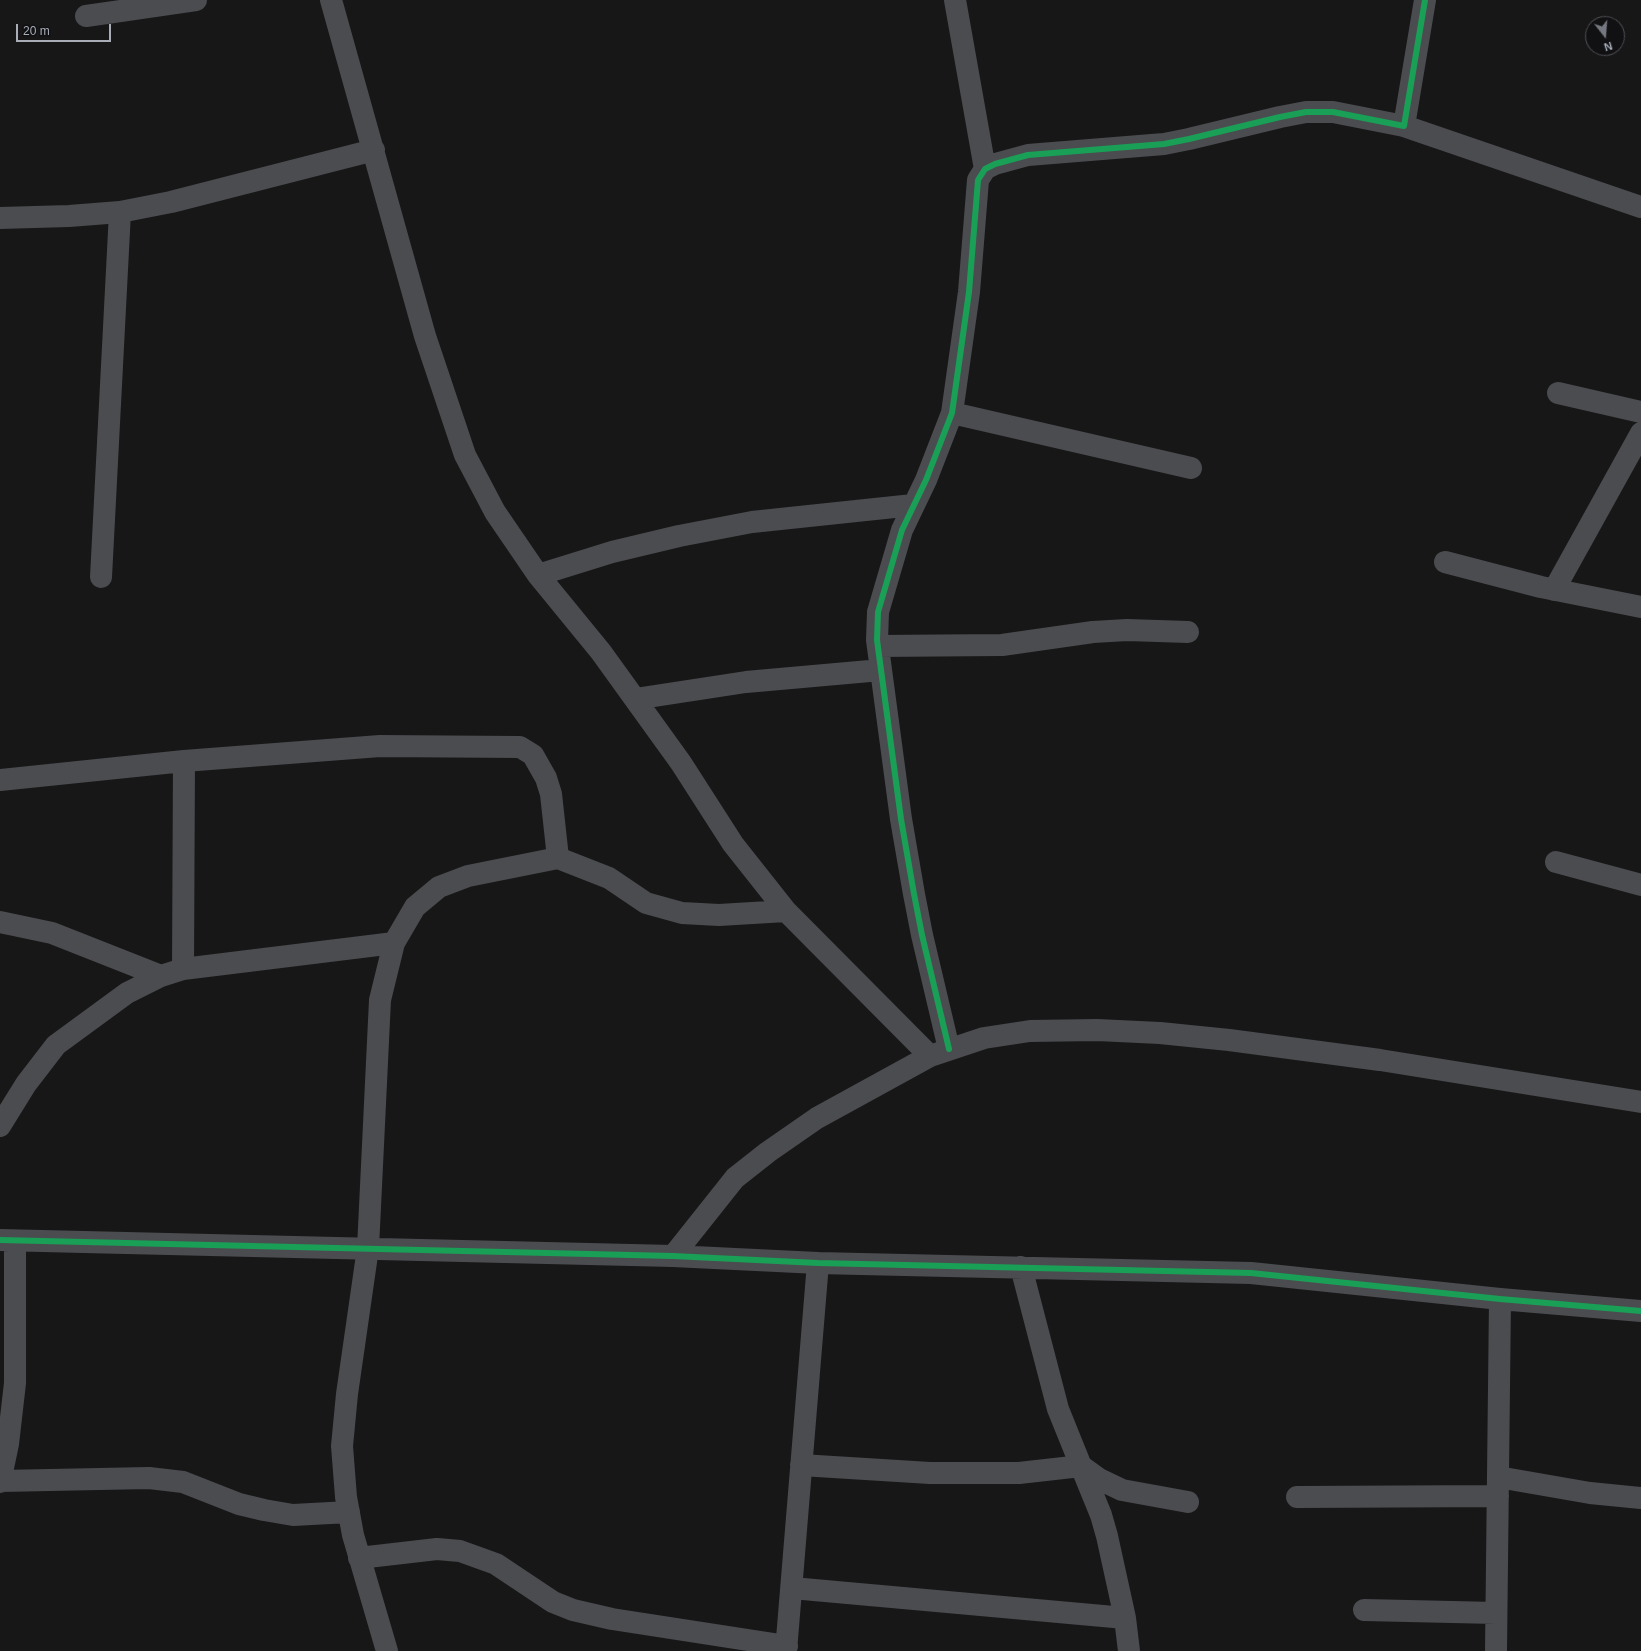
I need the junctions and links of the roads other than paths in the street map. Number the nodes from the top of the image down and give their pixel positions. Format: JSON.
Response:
{"nodes":[{"id":1,"x":196,"y":0,"type":"edge"},
{"id":2,"x":331,"y":0,"type":"edge"},
{"id":3,"x":955,"y":0,"type":"edge"},
{"id":4,"x":1426,"y":0,"type":"edge"},
{"id":5,"x":86,"y":16,"type":"dead end"},
{"id":6,"x":1404,"y":126,"type":"junction"},
{"id":7,"x":374,"y":150,"type":"junction"},
{"id":8,"x":985,"y":169,"type":"junction"},
{"id":9,"x":1641,"y":207,"type":"edge"},
{"id":10,"x":120,"y":212,"type":"junction"},
{"id":11,"x":0,"y":218,"type":"edge"},
{"id":12,"x":1558,"y":393,"type":"dead end"},
{"id":13,"x":1641,"y":412,"type":"edge"},
{"id":14,"x":952,"y":413,"type":"junction"},
{"id":15,"x":1641,"y":433,"type":"edge"},
{"id":16,"x":1191,"y":468,"type":"dead end"},
{"id":17,"x":913,"y":505,"type":"junction"},
{"id":18,"x":1445,"y":562,"type":"dead end"},
{"id":19,"x":538,"y":575,"type":"junction"},
{"id":20,"x":101,"y":577,"type":"dead end"},
{"id":21,"x":1554,"y":590,"type":"junction"},
{"id":22,"x":1641,"y":607,"type":"edge"},
{"id":23,"x":1188,"y":632,"type":"dead end"},
{"id":24,"x":878,"y":646,"type":"junction"},
{"id":25,"x":881,"y":670,"type":"junction"},
{"id":26,"x":635,"y":699,"type":"junction"},
{"id":27,"x":184,"y":761,"type":"junction"},
{"id":28,"x":0,"y":780,"type":"edge"},
{"id":29,"x":558,"y":858,"type":"junction"},
{"id":30,"x":1556,"y":862,"type":"dead end"},
{"id":31,"x":1641,"y":885,"type":"edge"},
{"id":32,"x":786,"y":911,"type":"junction"},
{"id":33,"x":0,"y":922,"type":"edge"},
{"id":34,"x":394,"y":943,"type":"junction"},
{"id":35,"x":183,"y":969,"type":"junction"},
{"id":36,"x":161,"y":976,"type":"junction"},
{"id":37,"x":939,"y":1052,"type":"junction"},
{"id":38,"x":1641,"y":1102,"type":"edge"},
{"id":39,"x":0,"y":1126,"type":"edge"},
{"id":40,"x":7,"y":1241,"type":"edge"},
{"id":41,"x":368,"y":1248,"type":"junction"},
{"id":42,"x":673,"y":1256,"type":"junction"},
{"id":43,"x":818,"y":1263,"type":"junction"},
{"id":44,"x":1021,"y":1267,"type":"junction"},
{"id":45,"x":1500,"y":1299,"type":"junction"},
{"id":46,"x":1641,"y":1311,"type":"edge"},
{"id":47,"x":801,"y":1465,"type":"junction"},
{"id":48,"x":1081,"y":1466,"type":"junction"},
{"id":49,"x":0,"y":1482,"type":"edge"},
{"id":50,"x":1498,"y":1486,"type":"junction"},
{"id":51,"x":1297,"y":1497,"type":"dead end"},
{"id":52,"x":1641,"y":1498,"type":"edge"},
{"id":53,"x":1188,"y":1502,"type":"dead end"},
{"id":54,"x":349,"y":1512,"type":"junction"},
{"id":55,"x":359,"y":1558,"type":"junction"},
{"id":56,"x":792,"y":1588,"type":"junction"},
{"id":57,"x":1364,"y":1610,"type":"dead end"},
{"id":58,"x":1496,"y":1613,"type":"junction"},
{"id":59,"x":1124,"y":1618,"type":"junction"},
{"id":60,"x":787,"y":1648,"type":"edge"},
{"id":61,"x":387,"y":1651,"type":"edge"},
{"id":62,"x":1129,"y":1651,"type":"edge"},
{"id":63,"x":1496,"y":1651,"type":"edge"}],
"edges":[{"from":1,"to":5,"type":"street"},
{"from":2,"to":7,"type":"street"},
{"from":3,"to":8,"type":"street"},
{"from":4,"to":6,"type":"street"},
{"from":6,"to":8,"type":"street"},
{"from":6,"to":9,"type":"street"},
{"from":7,"to":10,"type":"street"},
{"from":7,"to":19,"type":"street"},
{"from":8,"to":14,"type":"street"},
{"from":10,"to":11,"type":"street"},
{"from":10,"to":20,"type":"street"},
{"from":12,"to":13,"type":"street"},
{"from":14,"to":16,"type":"street"},
{"from":14,"to":17,"type":"street"},
{"from":15,"to":21,"type":"street"},
{"from":17,"to":19,"type":"street"},
{"from":17,"to":24,"type":"street"},
{"from":18,"to":21,"type":"street"},
{"from":19,"to":26,"type":"street"},
{"from":21,"to":22,"type":"street"},
{"from":23,"to":24,"type":"street"},
{"from":24,"to":25,"type":"street"},
{"from":25,"to":26,"type":"street"},
{"from":25,"to":37,"type":"street"},
{"from":26,"to":32,"type":"street"},
{"from":27,"to":28,"type":"street"},
{"from":27,"to":29,"type":"street"},
{"from":27,"to":35,"type":"street"},
{"from":29,"to":32,"type":"street"},
{"from":29,"to":34,"type":"street"},
{"from":30,"to":31,"type":"street"},
{"from":32,"to":37,"type":"street"},
{"from":33,"to":36,"type":"street"},
{"from":34,"to":35,"type":"street"},
{"from":34,"to":41,"type":"street"},
{"from":35,"to":36,"type":"street"},
{"from":36,"to":39,"type":"street"},
{"from":37,"to":38,"type":"street"},
{"from":37,"to":42,"type":"street"},
{"from":40,"to":41,"type":"street"},
{"from":40,"to":49,"type":"street"},
{"from":41,"to":42,"type":"street"},
{"from":41,"to":54,"type":"street"},
{"from":42,"to":43,"type":"street"},
{"from":43,"to":44,"type":"street"},
{"from":43,"to":47,"type":"street"},
{"from":44,"to":45,"type":"street"},
{"from":44,"to":48,"type":"street"},
{"from":45,"to":46,"type":"street"},
{"from":45,"to":50,"type":"street"},
{"from":47,"to":48,"type":"street"},
{"from":47,"to":56,"type":"street"},
{"from":48,"to":53,"type":"street"},
{"from":48,"to":59,"type":"street"},
{"from":49,"to":54,"type":"street"},
{"from":50,"to":51,"type":"street"},
{"from":50,"to":52,"type":"street"},
{"from":50,"to":58,"type":"street"},
{"from":54,"to":55,"type":"street"},
{"from":55,"to":60,"type":"street"},
{"from":55,"to":61,"type":"street"},
{"from":56,"to":59,"type":"street"},
{"from":56,"to":60,"type":"street"},
{"from":57,"to":58,"type":"street"},
{"from":58,"to":63,"type":"street"},
{"from":59,"to":62,"type":"street"}]}
